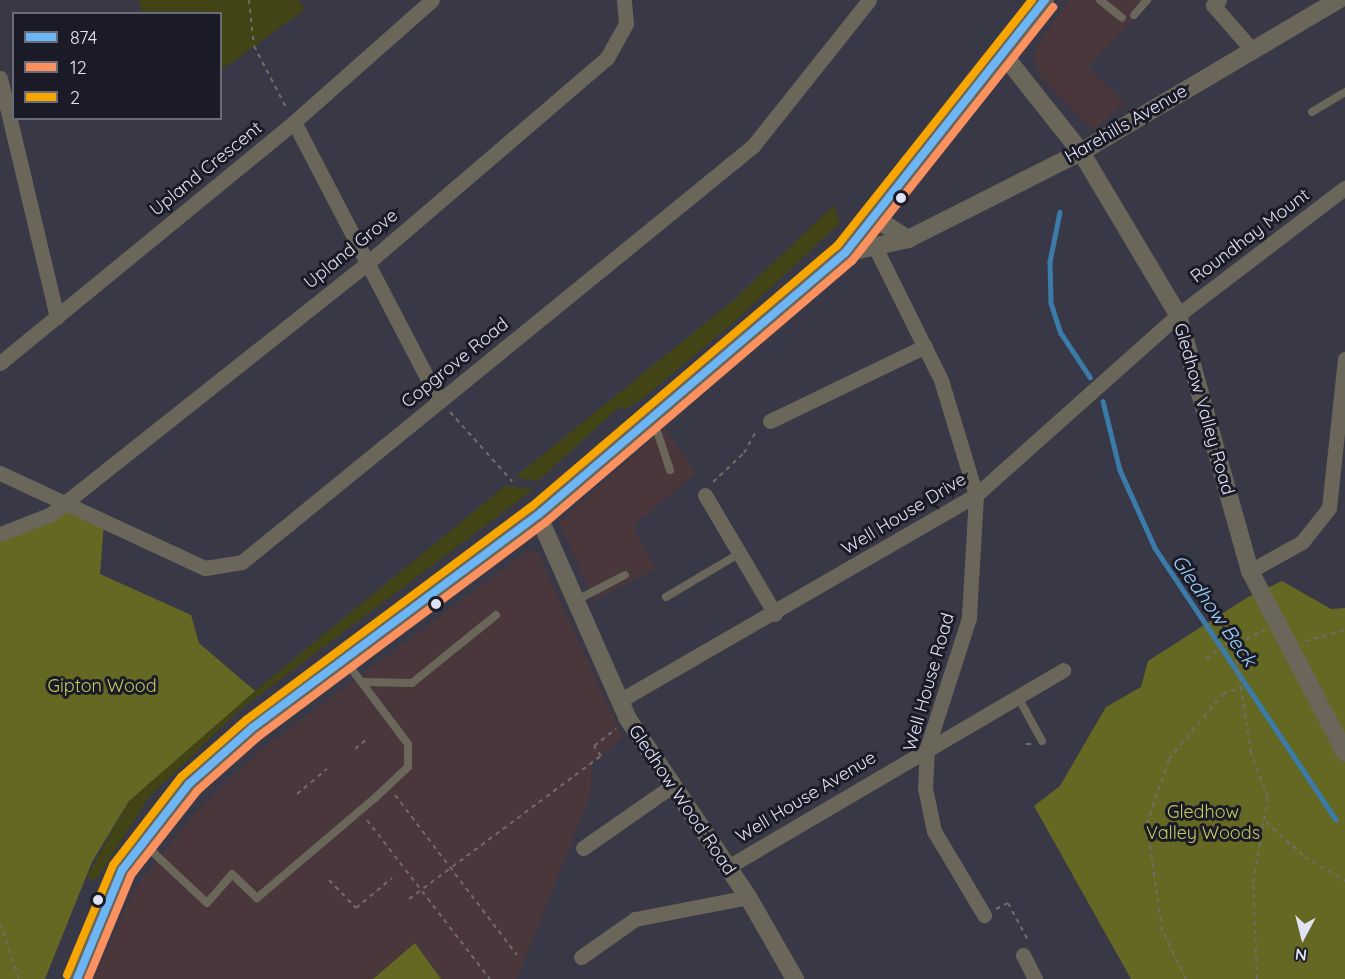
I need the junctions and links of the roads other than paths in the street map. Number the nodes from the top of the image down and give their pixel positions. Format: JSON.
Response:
{"nodes":[{"id":1,"x":432,"y":0,"type":"edge"},
{"id":2,"x":624,"y":0,"type":"edge"},
{"id":3,"x":1045,"y":0,"type":"edge"},
{"id":4,"x":1100,"y":0,"type":"edge"},
{"id":5,"x":1147,"y":0,"type":"edge"},
{"id":6,"x":1219,"y":0,"type":"edge"},
{"id":7,"x":1339,"y":0,"type":"edge"},
{"id":8,"x":865,"y":2,"type":"edge"},
{"id":9,"x":1345,"y":10,"type":"edge"},
{"id":10,"x":1134,"y":15,"type":"dead end"},
{"id":11,"x":1122,"y":18,"type":"dead end"},
{"id":12,"x":1253,"y":51,"type":"junction"},
{"id":13,"x":1004,"y":55,"type":"junction"},
{"id":14,"x":0,"y":78,"type":"edge"},
{"id":15,"x":1345,"y":92,"type":"edge"},
{"id":16,"x":1312,"y":112,"type":"dead end"},
{"id":17,"x":294,"y":122,"type":"junction"},
{"id":18,"x":1081,"y":152,"type":"junction"},
{"id":19,"x":1345,"y":188,"type":"edge"},
{"id":20,"x":876,"y":219,"type":"junction"},
{"id":21,"x":908,"y":239,"type":"junction"},
{"id":22,"x":876,"y":249,"type":"junction"},
{"id":23,"x":845,"y":253,"type":"junction"},
{"id":24,"x":370,"y":260,"type":"junction"},
{"id":25,"x":1178,"y":315,"type":"junction"},
{"id":26,"x":57,"y":317,"type":"junction"},
{"id":27,"x":925,"y":346,"type":"junction"},
{"id":28,"x":1345,"y":358,"type":"edge"},
{"id":29,"x":0,"y":363,"type":"edge"},
{"id":30,"x":439,"y":401,"type":"junction"},
{"id":31,"x":652,"y":418,"type":"junction"},
{"id":32,"x":770,"y":421,"type":"road end"},
{"id":33,"x":670,"y":470,"type":"dead end"},
{"id":34,"x":0,"y":473,"type":"edge"},
{"id":35,"x":705,"y":495,"type":"road end"},
{"id":36,"x":976,"y":495,"type":"junction"},
{"id":37,"x":64,"y":503,"type":"junction"},
{"id":38,"x":538,"y":515,"type":"junction"},
{"id":39,"x":0,"y":534,"type":"edge"},
{"id":40,"x":740,"y":553,"type":"junction"},
{"id":41,"x":1250,"y":571,"type":"junction"},
{"id":42,"x":625,"y":575,"type":"dead end"},
{"id":43,"x":666,"y":597,"type":"dead end"},
{"id":44,"x":575,"y":601,"type":"junction"},
{"id":45,"x":776,"y":614,"type":"junction"},
{"id":46,"x":496,"y":615,"type":"dead end"},
{"id":47,"x":344,"y":658,"type":"junction"},
{"id":48,"x":1064,"y":670,"type":"dead end"},
{"id":49,"x":363,"y":682,"type":"junction"},
{"id":50,"x":1018,"y":699,"type":"junction"},
{"id":51,"x":619,"y":701,"type":"junction"},
{"id":52,"x":1042,"y":741,"type":"dead end"},
{"id":53,"x":927,"y":748,"type":"junction"},
{"id":54,"x":1345,"y":753,"type":"edge"},
{"id":55,"x":669,"y":788,"type":"junction"},
{"id":56,"x":141,"y":841,"type":"junction"},
{"id":57,"x":583,"y":848,"type":"dead end"},
{"id":58,"x":726,"y":868,"type":"junction"},
{"id":59,"x":748,"y":897,"type":"junction"},
{"id":60,"x":984,"y":915,"type":"dead end"},
{"id":61,"x":1023,"y":955,"type":"road end"},
{"id":62,"x":581,"y":957,"type":"dead end"},
{"id":63,"x":77,"y":979,"type":"edge"},
{"id":64,"x":795,"y":979,"type":"edge"},
{"id":65,"x":1035,"y":979,"type":"edge"}],
"edges":[{"from":1,"to":17,"type":"street","name":"Upland Crescent"},
{"from":2,"to":24,"type":"street","name":"Upland Grove"},
{"from":3,"to":13,"type":"street"},
{"from":4,"to":11,"type":"lane"},
{"from":5,"to":10,"type":"lane"},
{"from":6,"to":12,"type":"street"},
{"from":7,"to":9,"type":"lane"},
{"from":7,"to":12,"type":"street","name":"Harehills Avenue"},
{"from":8,"to":30,"type":"street","name":"Copgrove Road"},
{"from":12,"to":18,"type":"street","name":"Harehills Avenue"},
{"from":13,"to":18,"type":"street","name":"Gledhow Valley Road"},
{"from":13,"to":20,"type":"street"},
{"from":14,"to":26,"type":"street"},
{"from":15,"to":16,"type":"lane"},
{"from":17,"to":24,"type":"street"},
{"from":17,"to":26,"type":"street","name":"Upland Crescent"},
{"from":18,"to":21,"type":"street","name":"Harehills Avenue"},
{"from":18,"to":25,"type":"street","name":"Gledhow Valley Road"},
{"from":19,"to":25,"type":"street","name":"Roundhay Mount"},
{"from":20,"to":21,"type":"street"},
{"from":20,"to":23,"type":"street"},
{"from":21,"to":22,"type":"street","name":"Harehills Avenue"},
{"from":22,"to":23,"type":"street","name":"Harehills Avenue"},
{"from":22,"to":27,"type":"street","name":"Well House Road"},
{"from":23,"to":31,"type":"street"},
{"from":24,"to":30,"type":"street"},
{"from":24,"to":37,"type":"street","name":"Upland Grove"},
{"from":25,"to":36,"type":"street","name":"Well House Drive"},
{"from":25,"to":41,"type":"street","name":"Gledhow Valley Road"},
{"from":26,"to":29,"type":"street","name":"Upland Crescent"},
{"from":27,"to":32,"type":"street"},
{"from":27,"to":36,"type":"street","name":"Well House Road"},
{"from":28,"to":41,"type":"street"},
{"from":30,"to":37,"type":"street","name":"Copgrove Road"},
{"from":31,"to":33,"type":"lane"},
{"from":31,"to":38,"type":"street"},
{"from":34,"to":37,"type":"street","name":"Copgrove Road"},
{"from":35,"to":40,"type":"street"},
{"from":36,"to":45,"type":"street","name":"Well House Drive"},
{"from":36,"to":53,"type":"street","name":"Well House Road"},
{"from":37,"to":39,"type":"street"},
{"from":38,"to":44,"type":"street","name":"Gledhow Wood Road"},
{"from":38,"to":47,"type":"street"},
{"from":40,"to":43,"type":"lane"},
{"from":40,"to":45,"type":"street"},
{"from":41,"to":54,"type":"street","name":"Gledhow Valley Road"},
{"from":42,"to":44,"type":"lane"},
{"from":44,"to":51,"type":"street","name":"Gledhow Wood Road"},
{"from":45,"to":51,"type":"street","name":"Well House Drive"},
{"from":46,"to":49,"type":"lane"},
{"from":47,"to":49,"type":"lane"},
{"from":47,"to":56,"type":"street"},
{"from":48,"to":50,"type":"street","name":"Well House Avenue"},
{"from":49,"to":56,"type":"lane"},
{"from":50,"to":52,"type":"lane"},
{"from":50,"to":53,"type":"street","name":"Well House Avenue"},
{"from":51,"to":55,"type":"street","name":"Gledhow Wood Road"},
{"from":53,"to":58,"type":"street","name":"Well House Avenue"},
{"from":53,"to":60,"type":"street","name":"Well House Road"},
{"from":55,"to":57,"type":"street"},
{"from":55,"to":58,"type":"street","name":"Gledhow Wood Road"},
{"from":56,"to":63,"type":"street"},
{"from":58,"to":59,"type":"street","name":"Gledhow Wood Road"},
{"from":59,"to":62,"type":"street"},
{"from":59,"to":64,"type":"street","name":"Gledhow Wood Road"},
{"from":61,"to":65,"type":"street"}]}
